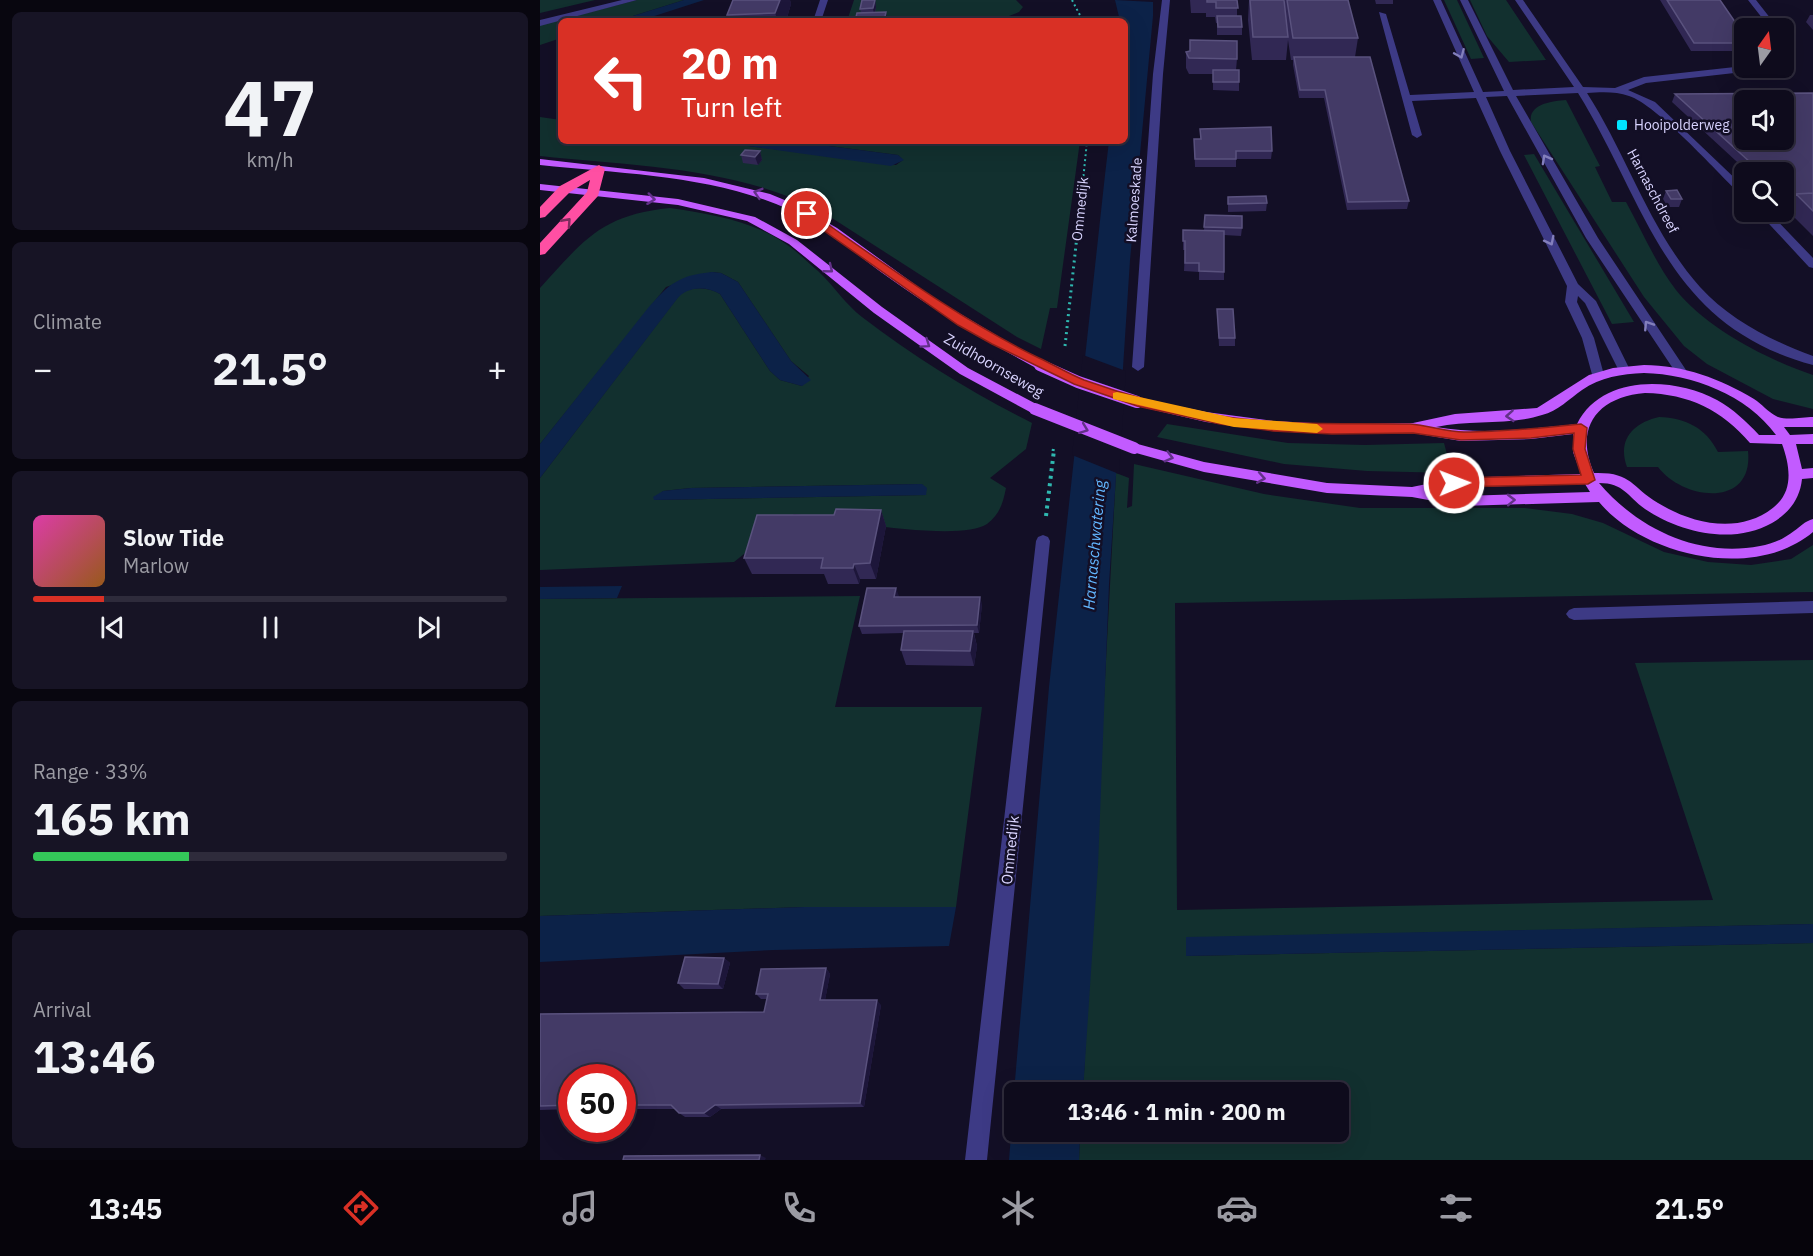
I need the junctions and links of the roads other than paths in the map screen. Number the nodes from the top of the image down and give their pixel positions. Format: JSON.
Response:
{"nodes":[{"id":1,"x":633,"y":0,"type":"edge"},
{"id":2,"x":824,"y":0,"type":"edge"},
{"id":3,"x":1166,"y":0,"type":"edge"},
{"id":4,"x":1437,"y":0,"type":"edge"},
{"id":5,"x":1464,"y":0,"type":"edge"},
{"id":6,"x":1519,"y":0,"type":"edge"},
{"id":7,"x":1752,"y":0,"type":"edge"},
{"id":8,"x":1382,"y":14,"type":"dead end"},
{"id":9,"x":818,"y":18,"type":"edge"},
{"id":10,"x":1766,"y":18,"type":"edge"},
{"id":11,"x":540,"y":22,"type":"edge"},
{"id":12,"x":1734,"y":70,"type":"edge"},
{"id":13,"x":1580,"y":90,"type":"junction"},
{"id":14,"x":1618,"y":90,"type":"junction"},
{"id":15,"x":1510,"y":94,"type":"junction"},
{"id":16,"x":1479,"y":95,"type":"junction"},
{"id":17,"x":1407,"y":98,"type":"junction"},
{"id":18,"x":1417,"y":135,"type":"dead end"},
{"id":19,"x":540,"y":162,"type":"edge"},
{"id":20,"x":599,"y":169,"type":"junction"},
{"id":21,"x":1734,"y":182,"type":"edge"},
{"id":22,"x":540,"y":187,"type":"edge"},
{"id":23,"x":565,"y":189,"type":"junction"},
{"id":24,"x":593,"y":193,"type":"junction"},
{"id":25,"x":540,"y":214,"type":"edge"},
{"id":26,"x":1772,"y":222,"type":"edge"},
{"id":27,"x":540,"y":251,"type":"edge"},
{"id":28,"x":1813,"y":265,"type":"edge"},
{"id":29,"x":1573,"y":286,"type":"junction"},
{"id":30,"x":1807,"y":359,"type":"edge"},
{"id":31,"x":1138,"y":367,"type":"dead end"},
{"id":32,"x":1624,"y":370,"type":"junction"},
{"id":33,"x":1682,"y":373,"type":"junction"},
{"id":34,"x":1599,"y":375,"type":"junction"},
{"id":35,"x":1631,"y":391,"type":"junction"},
{"id":36,"x":1775,"y":422,"type":"junction"},
{"id":37,"x":1813,"y":422,"type":"edge"},
{"id":38,"x":1413,"y":428,"type":"junction"},
{"id":39,"x":1581,"y":428,"type":"junction"},
{"id":40,"x":1813,"y":439,"type":"edge"},
{"id":41,"x":1788,"y":440,"type":"junction"},
{"id":42,"x":1813,"y":473,"type":"edge"},
{"id":43,"x":1797,"y":475,"type":"junction"},
{"id":44,"x":1588,"y":480,"type":"junction"},
{"id":45,"x":1412,"y":492,"type":"junction"},
{"id":46,"x":1601,"y":497,"type":"junction"},
{"id":47,"x":1813,"y":524,"type":"edge"},
{"id":48,"x":1043,"y":541,"type":"dead end"},
{"id":49,"x":1813,"y":607,"type":"edge"},
{"id":50,"x":1574,"y":614,"type":"dead end"},
{"id":51,"x":976,"y":1160,"type":"edge"}],
"edges":[{"from":1,"to":11,"type":"street"},
{"from":2,"to":9,"type":"street"},
{"from":3,"to":31,"type":"street","name":"Kalmoeskade"},
{"from":4,"to":16,"type":"street","one_way":true},
{"from":5,"to":15,"type":"street"},
{"from":6,"to":13,"type":"street","name":"Harnaschdreef"},
{"from":7,"to":10,"type":"street"},
{"from":8,"to":17,"type":"street"},
{"from":12,"to":14,"type":"street"},
{"from":13,"to":14,"type":"street"},
{"from":13,"to":15,"type":"street"},
{"from":13,"to":30,"type":"street","name":"Harnaschdreef"},
{"from":14,"to":21,"type":"street"},
{"from":15,"to":16,"type":"street"},
{"from":33,"to":15,"type":"street","one_way":true},
{"from":16,"to":17,"type":"street"},
{"from":16,"to":29,"type":"street","one_way":true},
{"from":17,"to":18,"type":"street"},
{"from":19,"to":20,"type":"main road","name":"Zuidhoornseweg"},
{"from":20,"to":23,"type":"highway"},
{"from":20,"to":24,"type":"highway"},
{"from":38,"to":20,"type":"main road","name":"Zuidhoornseweg","one_way":true,"bridge":true},
{"from":22,"to":23,"type":"main road","name":"Zuidhoornseweg"},
{"from":23,"to":24,"type":"main road","name":"Zuidhoornseweg"},
{"from":23,"to":25,"type":"highway"},
{"from":27,"to":24,"type":"highway","one_way":true},
{"from":24,"to":45,"type":"main road","name":"Zuidhoornseweg","one_way":true,"bridge":true},
{"from":26,"to":28,"type":"street"},
{"from":29,"to":32,"type":"street"},
{"from":29,"to":34,"type":"street"},
{"from":32,"to":33,"type":"main road"},
{"from":32,"to":34,"type":"main road"},
{"from":32,"to":35,"type":"main road"},
{"from":33,"to":36,"type":"main road"},
{"from":34,"to":38,"type":"main road","name":"Zuidhoornseweg","one_way":true},
{"from":35,"to":39,"type":"main road"},
{"from":35,"to":41,"type":"main road"},
{"from":36,"to":37,"type":"main road"},
{"from":36,"to":41,"type":"main road"},
{"from":38,"to":39,"type":"main road","name":"Zuidhoornseweg"},
{"from":39,"to":44,"type":"main road"},
{"from":40,"to":41,"type":"main road"},
{"from":41,"to":43,"type":"main road"},
{"from":42,"to":43,"type":"main road"},
{"from":43,"to":44,"type":"main road","name":"Zuidhoornseweg"},
{"from":44,"to":45,"type":"main road","name":"Zuidhoornseweg"},
{"from":44,"to":46,"type":"main road"},
{"from":45,"to":46,"type":"main road","name":"Zuidhoornseweg","one_way":true},
{"from":46,"to":47,"type":"main road"},
{"from":48,"to":51,"type":"street","name":"Ommedijk"},
{"from":49,"to":50,"type":"street"}]}
